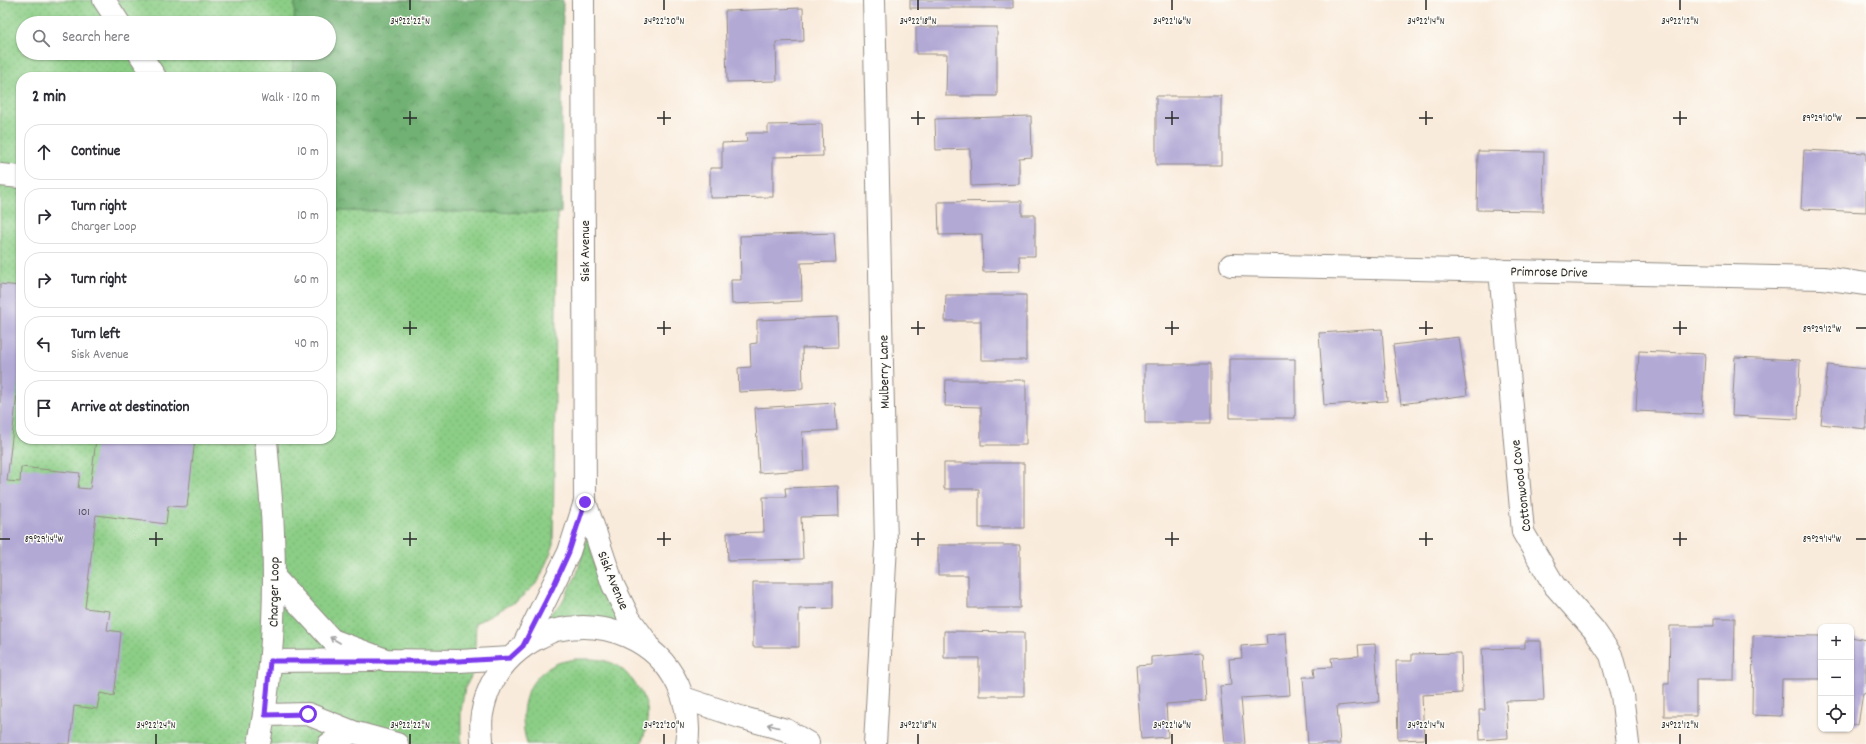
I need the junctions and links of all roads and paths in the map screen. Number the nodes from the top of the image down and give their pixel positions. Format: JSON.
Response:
{"nodes":[{"id":1,"x":104,"y":0,"type":"edge"},
{"id":2,"x":584,"y":0,"type":"edge"},
{"id":3,"x":874,"y":0,"type":"edge"},
{"id":4,"x":114,"y":16,"type":"edge"},
{"id":5,"x":144,"y":60,"type":"edge"},
{"id":6,"x":152,"y":72,"type":"edge"},
{"id":7,"x":0,"y":175,"type":"edge"},
{"id":8,"x":16,"y":177,"type":"edge"},
{"id":9,"x":1231,"y":265,"type":"dead end"},
{"id":10,"x":1500,"y":270,"type":"junction"},
{"id":11,"x":1866,"y":284,"type":"edge"},
{"id":12,"x":266,"y":444,"type":"edge"},
{"id":13,"x":585,"y":502,"type":"junction"},
{"id":14,"x":274,"y":577,"type":"junction"},
{"id":15,"x":517,"y":652,"type":"junction"},
{"id":16,"x":655,"y":652,"type":"junction"},
{"id":17,"x":386,"y":660,"type":"junction"},
{"id":18,"x":270,"y":661,"type":"junction"},
{"id":19,"x":684,"y":698,"type":"junction"},
{"id":20,"x":265,"y":715,"type":"junction"},
{"id":21,"x":353,"y":732,"type":"junction"},
{"id":22,"x":259,"y":744,"type":"edge"},
{"id":23,"x":328,"y":744,"type":"edge"},
{"id":24,"x":397,"y":744,"type":"edge"},
{"id":25,"x":482,"y":744,"type":"edge"},
{"id":26,"x":687,"y":744,"type":"edge"},
{"id":27,"x":810,"y":744,"type":"edge"},
{"id":28,"x":875,"y":744,"type":"edge"},
{"id":29,"x":1628,"y":744,"type":"edge"}],
"edges":[{"from":1,"to":4,"type":"street"},
{"from":2,"to":13,"type":"street","name":"Sisk Avenue"},
{"from":3,"to":28,"type":"street","name":"Mulberry Lane"},
{"from":5,"to":6,"type":"street"},
{"from":7,"to":8,"type":"street"},
{"from":9,"to":10,"type":"street","name":"Primrose Drive"},
{"from":10,"to":11,"type":"street","name":"Primrose Drive"},
{"from":10,"to":29,"type":"street","name":"Cottonwood Cove"},
{"from":12,"to":14,"type":"street","name":"Charger Loop"},
{"from":13,"to":15,"type":"street","name":"Sisk Avenue"},
{"from":13,"to":16,"type":"street","name":"Sisk Avenue"},
{"from":17,"to":14,"type":"street","one_way":true},
{"from":14,"to":18,"type":"street","name":"Charger Loop"},
{"from":15,"to":16,"type":"street","name":"Sisk Avenue"},
{"from":15,"to":17,"type":"street"},
{"from":15,"to":25,"type":"street","name":"Sisk Avenue"},
{"from":16,"to":19,"type":"street","name":"Sisk Avenue"},
{"from":17,"to":18,"type":"street"},
{"from":18,"to":20,"type":"street","name":"Charger Loop"},
{"from":19,"to":26,"type":"street","name":"Sisk Avenue"},
{"from":27,"to":19,"type":"street","one_way":true},
{"from":20,"to":21,"type":"street"},
{"from":20,"to":22,"type":"street","name":"Charger Loop"},
{"from":21,"to":23,"type":"street"},
{"from":21,"to":24,"type":"street"}]}
